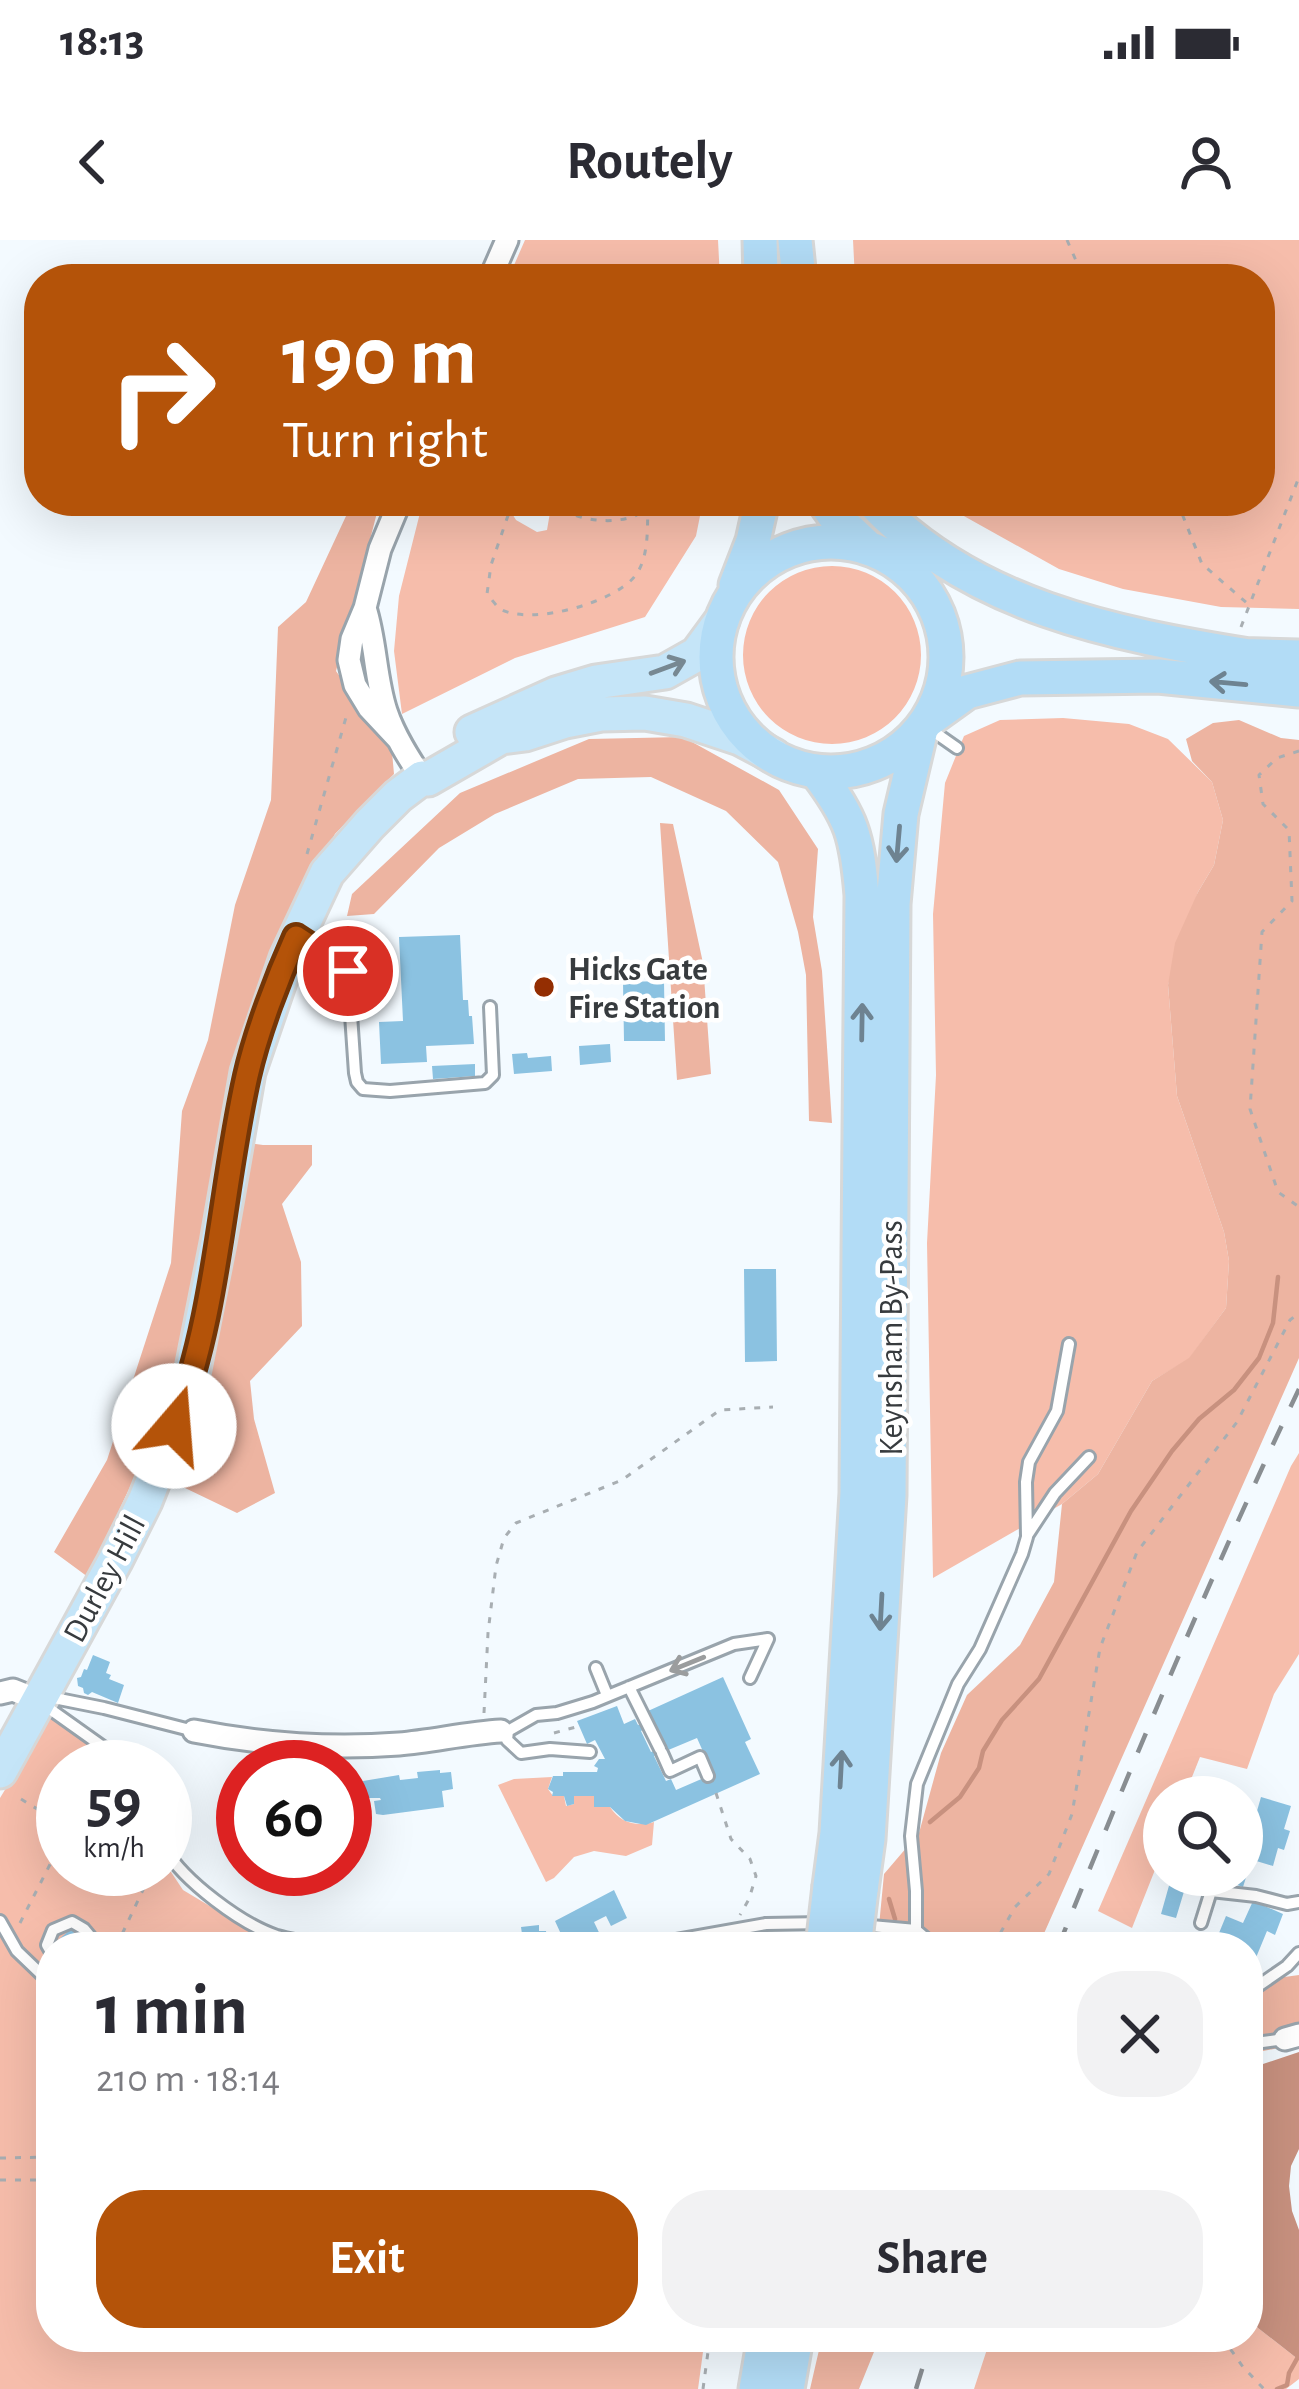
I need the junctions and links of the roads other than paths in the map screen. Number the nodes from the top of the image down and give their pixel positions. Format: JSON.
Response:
{"nodes":[{"id":1,"x":394,"y":516,"type":"edge"},
{"id":2,"x":759,"y":516,"type":"edge"},
{"id":3,"x":835,"y":516,"type":"edge"},
{"id":4,"x":886,"y":516,"type":"edge"},
{"id":5,"x":866,"y":546,"type":"junction"},
{"id":6,"x":906,"y":568,"type":"junction"},
{"id":7,"x":365,"y":608,"type":"junction"},
{"id":8,"x":727,"y":609,"type":"junction"},
{"id":9,"x":1245,"y":642,"type":"junction"},
{"id":10,"x":1299,"y":657,"type":"edge"},
{"id":11,"x":1299,"y":690,"type":"edge"},
{"id":12,"x":924,"y":725,"type":"junction"},
{"id":13,"x":398,"y":739,"type":"junction"},
{"id":14,"x":957,"y":748,"type":"dead end"},
{"id":15,"x":774,"y":756,"type":"junction"},
{"id":16,"x":816,"y":771,"type":"junction"},
{"id":17,"x":422,"y":778,"type":"junction"},
{"id":18,"x":292,"y":948,"type":"junction"},
{"id":19,"x":490,"y":1006,"type":"dead end"},
{"id":20,"x":1069,"y":1344,"type":"dead end"},
{"id":21,"x":1089,"y":1457,"type":"dead end"},
{"id":22,"x":1027,"y":1537,"type":"junction"},
{"id":23,"x":596,"y":1668,"type":"dead end"},
{"id":24,"x":750,"y":1678,"type":"dead end"},
{"id":25,"x":629,"y":1687,"type":"junction"},
{"id":26,"x":23,"y":1694,"type":"edge"},
{"id":27,"x":607,"y":1695,"type":"junction"},
{"id":28,"x":504,"y":1731,"type":"junction"},
{"id":29,"x":194,"y":1732,"type":"joint"},
{"id":30,"x":92,"y":1740,"type":"edge"},
{"id":31,"x":590,"y":1752,"type":"dead end"},
{"id":32,"x":0,"y":1771,"type":"edge"},
{"id":33,"x":708,"y":1776,"type":"dead end"},
{"id":34,"x":192,"y":1880,"type":"edge"},
{"id":35,"x":846,"y":1888,"type":"junction"},
{"id":36,"x":1299,"y":1902,"type":"edge"},
{"id":37,"x":740,"y":1916,"type":"road end"},
{"id":38,"x":0,"y":1921,"type":"edge"},
{"id":39,"x":1201,"y":1923,"type":"dead end"},
{"id":40,"x":732,"y":1929,"type":"junction"},
{"id":41,"x":916,"y":1930,"type":"junction"},
{"id":42,"x":51,"y":1932,"type":"edge"},
{"id":43,"x":87,"y":1932,"type":"edge"},
{"id":44,"x":268,"y":1932,"type":"edge"},
{"id":45,"x":716,"y":1932,"type":"edge"},
{"id":46,"x":829,"y":1932,"type":"edge"},
{"id":47,"x":852,"y":1932,"type":"edge"},
{"id":48,"x":918,"y":1932,"type":"edge"},
{"id":49,"x":1299,"y":1953,"type":"edge"},
{"id":50,"x":36,"y":1969,"type":"edge"},
{"id":51,"x":1263,"y":1983,"type":"edge"},
{"id":52,"x":762,"y":2352,"type":"edge"},
{"id":53,"x":793,"y":2352,"type":"edge"},
{"id":54,"x":756,"y":2389,"type":"edge"},
{"id":55,"x":787,"y":2389,"type":"edge"}],
"edges":[{"from":1,"to":7,"type":"street"},
{"from":2,"to":8,"type":"highway"},
{"from":3,"to":5,"type":"highway"},
{"from":4,"to":9,"type":"highway"},
{"from":5,"to":6,"type":"highway"},
{"from":5,"to":8,"type":"highway"},
{"from":6,"to":9,"type":"highway"},
{"from":6,"to":12,"type":"highway"},
{"from":7,"to":13,"type":"street"},
{"from":7,"to":13,"type":"street"},
{"from":8,"to":15,"type":"highway"},
{"from":17,"to":8,"type":"main road","one_way":true},
{"from":9,"to":10,"type":"highway"},
{"from":11,"to":12,"type":"highway","one_way":true},
{"from":12,"to":14,"type":"lane"},
{"from":12,"to":16,"type":"highway"},
{"from":12,"to":35,"type":"highway","name":"Keynsham By-Pass","one_way":true},
{"from":13,"to":17,"type":"street"},
{"from":15,"to":16,"type":"highway"},
{"from":15,"to":17,"type":"main road"},
{"from":35,"to":16,"type":"highway","name":"Keynsham By-Pass","one_way":true},
{"from":17,"to":18,"type":"main road","name":"Durley Hill"},
{"from":18,"to":19,"type":"lane"},
{"from":18,"to":26,"type":"main road","name":"Durley Hill"},
{"from":20,"to":22,"type":"lane"},
{"from":21,"to":22,"type":"lane"},
{"from":22,"to":41,"type":"lane"},
{"from":23,"to":27,"type":"lane"},
{"from":24,"to":25,"type":"lane","one_way":true},
{"from":25,"to":27,"type":"lane"},
{"from":25,"to":33,"type":"lane"},
{"from":26,"to":29,"type":"lane"},
{"from":26,"to":30,"type":"lane"},
{"from":26,"to":32,"type":"main road","name":"Durley Hill"},
{"from":27,"to":28,"type":"lane"},
{"from":28,"to":29,"type":"street"},
{"from":28,"to":31,"type":"lane"},
{"from":34,"to":44,"type":"lane"},
{"from":35,"to":46,"type":"highway","name":"Keynsham By-Pass","bridge":true},
{"from":35,"to":47,"type":"highway","name":"Keynsham By-Pass","bridge":true},
{"from":36,"to":39,"type":"lane"},
{"from":37,"to":40,"type":"lane"},
{"from":38,"to":50,"type":"lane"},
{"from":40,"to":41,"type":"lane"},
{"from":40,"to":45,"type":"lane"},
{"from":41,"to":48,"type":"lane"},
{"from":42,"to":43,"type":"lane"},
{"from":49,"to":51,"type":"lane"},
{"from":52,"to":54,"type":"highway"},
{"from":53,"to":55,"type":"highway"}]}
